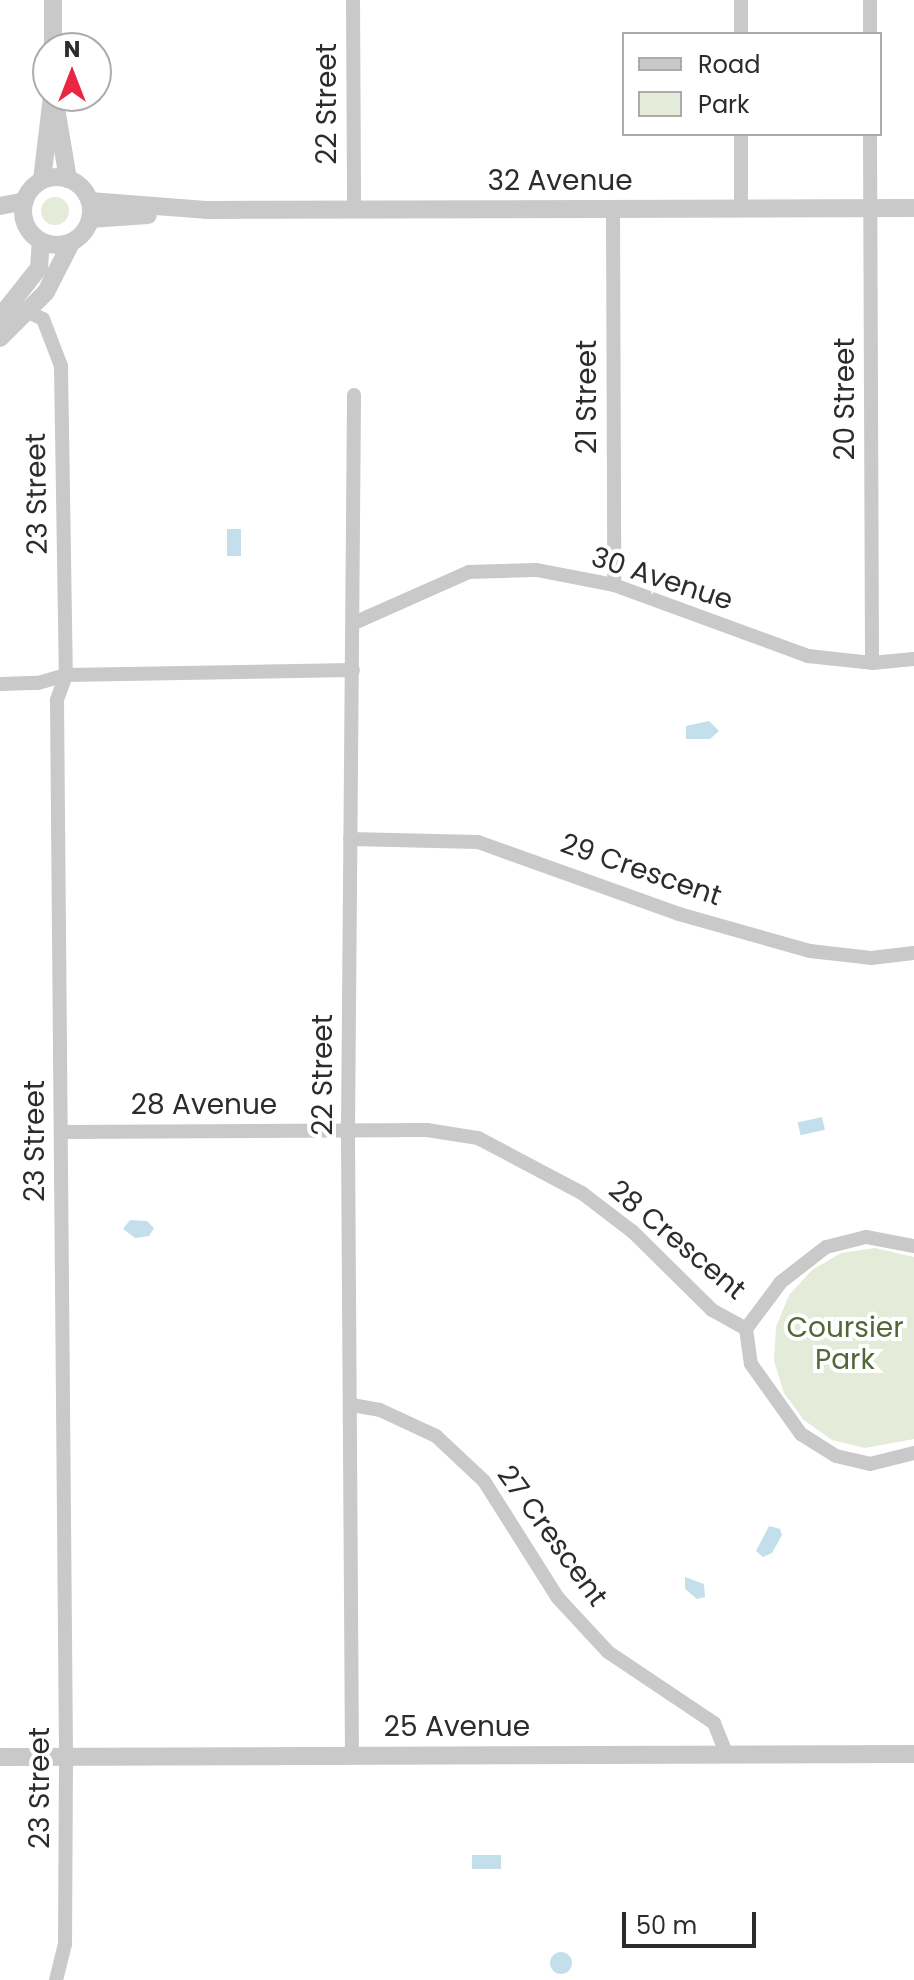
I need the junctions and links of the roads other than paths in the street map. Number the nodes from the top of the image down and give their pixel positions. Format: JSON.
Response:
{"nodes":[{"id":1,"x":53,"y":0,"type":"edge"},
{"id":2,"x":353,"y":0,"type":"edge"},
{"id":3,"x":741,"y":0,"type":"edge"},
{"id":4,"x":870,"y":0,"type":"edge"},
{"id":5,"x":53,"y":32,"type":"edge"},
{"id":6,"x":741,"y":32,"type":"edge"},
{"id":7,"x":870,"y":32,"type":"edge"},
{"id":8,"x":51,"y":112,"type":"edge"},
{"id":9,"x":56,"y":112,"type":"edge"},
{"id":10,"x":741,"y":136,"type":"edge"},
{"id":11,"x":870,"y":136,"type":"edge"},
{"id":12,"x":68,"y":179,"type":"junction"},
{"id":13,"x":42,"y":180,"type":"junction"},
{"id":14,"x":25,"y":201,"type":"junction"},
{"id":15,"x":0,"y":206,"type":"edge"},
{"id":16,"x":870,"y":208,"type":"junction"},
{"id":17,"x":914,"y":208,"type":"edge"},
{"id":18,"x":354,"y":209,"type":"junction"},
{"id":19,"x":613,"y":209,"type":"junction"},
{"id":20,"x":741,"y":209,"type":"junction"},
{"id":21,"x":90,"y":210,"type":"junction"},
{"id":22,"x":0,"y":217,"type":"edge"},
{"id":23,"x":24,"y":220,"type":"junction"},
{"id":24,"x":41,"y":242,"type":"junction"},
{"id":25,"x":71,"y":243,"type":"junction"},
{"id":26,"x":30,"y":313,"type":"junction"},
{"id":27,"x":0,"y":317,"type":"edge"},
{"id":28,"x":0,"y":338,"type":"edge"},
{"id":29,"x":354,"y":395,"type":"dead end"},
{"id":30,"x":614,"y":585,"type":"junction"},
{"id":31,"x":354,"y":623,"type":"junction"},
{"id":32,"x":914,"y":659,"type":"edge"},
{"id":33,"x":872,"y":663,"type":"junction"},
{"id":34,"x":353,"y":670,"type":"junction"},
{"id":35,"x":66,"y":675,"type":"junction"},
{"id":36,"x":0,"y":684,"type":"edge"},
{"id":37,"x":350,"y":839,"type":"junction"},
{"id":38,"x":914,"y":953,"type":"edge"},
{"id":39,"x":348,"y":1131,"type":"junction"},
{"id":40,"x":61,"y":1132,"type":"junction"},
{"id":41,"x":914,"y":1246,"type":"edge"},
{"id":42,"x":746,"y":1329,"type":"junction"},
{"id":43,"x":352,"y":1405,"type":"junction"},
{"id":44,"x":914,"y":1453,"type":"edge"},
{"id":45,"x":726,"y":1753,"type":"junction"},
{"id":46,"x":914,"y":1754,"type":"edge"},
{"id":47,"x":66,"y":1756,"type":"junction"},
{"id":48,"x":352,"y":1756,"type":"junction"},
{"id":49,"x":0,"y":1757,"type":"edge"},
{"id":50,"x":56,"y":1980,"type":"edge"}],
"edges":[{"from":1,"to":5,"type":"street"},
{"from":2,"to":18,"type":"street","name":"22 Street"},
{"from":3,"to":6,"type":"street"},
{"from":4,"to":7,"type":"street"},
{"from":8,"to":13,"type":"street"},
{"from":9,"to":12,"type":"street"},
{"from":10,"to":20,"type":"street"},
{"from":11,"to":16,"type":"street","name":"20 Street"},
{"from":12,"to":13,"type":"street"},
{"from":12,"to":21,"type":"street"},
{"from":13,"to":14,"type":"street"},
{"from":14,"to":15,"type":"street"},
{"from":14,"to":23,"type":"street"},
{"from":16,"to":17,"type":"street","name":"32 Avenue"},
{"from":16,"to":20,"type":"street","name":"32 Avenue"},
{"from":16,"to":33,"type":"street","name":"20 Street"},
{"from":18,"to":19,"type":"street","name":"32 Avenue"},
{"from":18,"to":21,"type":"street","name":"32 Avenue"},
{"from":19,"to":20,"type":"street","name":"32 Avenue"},
{"from":19,"to":30,"type":"street","name":"21 Street"},
{"from":21,"to":25,"type":"street"},
{"from":22,"to":23,"type":"street"},
{"from":23,"to":24,"type":"street"},
{"from":24,"to":25,"type":"street"},
{"from":24,"to":27,"type":"street"},
{"from":25,"to":26,"type":"street"},
{"from":26,"to":28,"type":"street"},
{"from":26,"to":35,"type":"street","name":"23 Street"},
{"from":29,"to":31,"type":"street","name":"22 Street"},
{"from":30,"to":31,"type":"street","name":"30 Avenue"},
{"from":30,"to":33,"type":"street","name":"30 Avenue"},
{"from":31,"to":34,"type":"street","name":"22 Street"},
{"from":32,"to":33,"type":"street","name":"30 Avenue"},
{"from":34,"to":35,"type":"street"},
{"from":34,"to":37,"type":"street","name":"22 Street"},
{"from":35,"to":36,"type":"street"},
{"from":35,"to":40,"type":"street","name":"23 Street"},
{"from":37,"to":38,"type":"street","name":"29 Crescent"},
{"from":37,"to":39,"type":"street","name":"22 Street"},
{"from":39,"to":40,"type":"street","name":"28 Avenue"},
{"from":39,"to":42,"type":"street","name":"28 Crescent"},
{"from":39,"to":43,"type":"street","name":"22 Street"},
{"from":40,"to":47,"type":"street","name":"23 Street"},
{"from":41,"to":42,"type":"street","name":"28 Crescent"},
{"from":42,"to":44,"type":"street","name":"28 Crescent"},
{"from":43,"to":45,"type":"street","name":"27 Crescent"},
{"from":43,"to":48,"type":"street","name":"22 Street"},
{"from":45,"to":46,"type":"street","name":"25 Avenue"},
{"from":45,"to":48,"type":"street","name":"25 Avenue"},
{"from":47,"to":48,"type":"street","name":"25 Avenue"},
{"from":47,"to":49,"type":"street","name":"25 Avenue"},
{"from":47,"to":50,"type":"street","name":"23 Street"}]}
